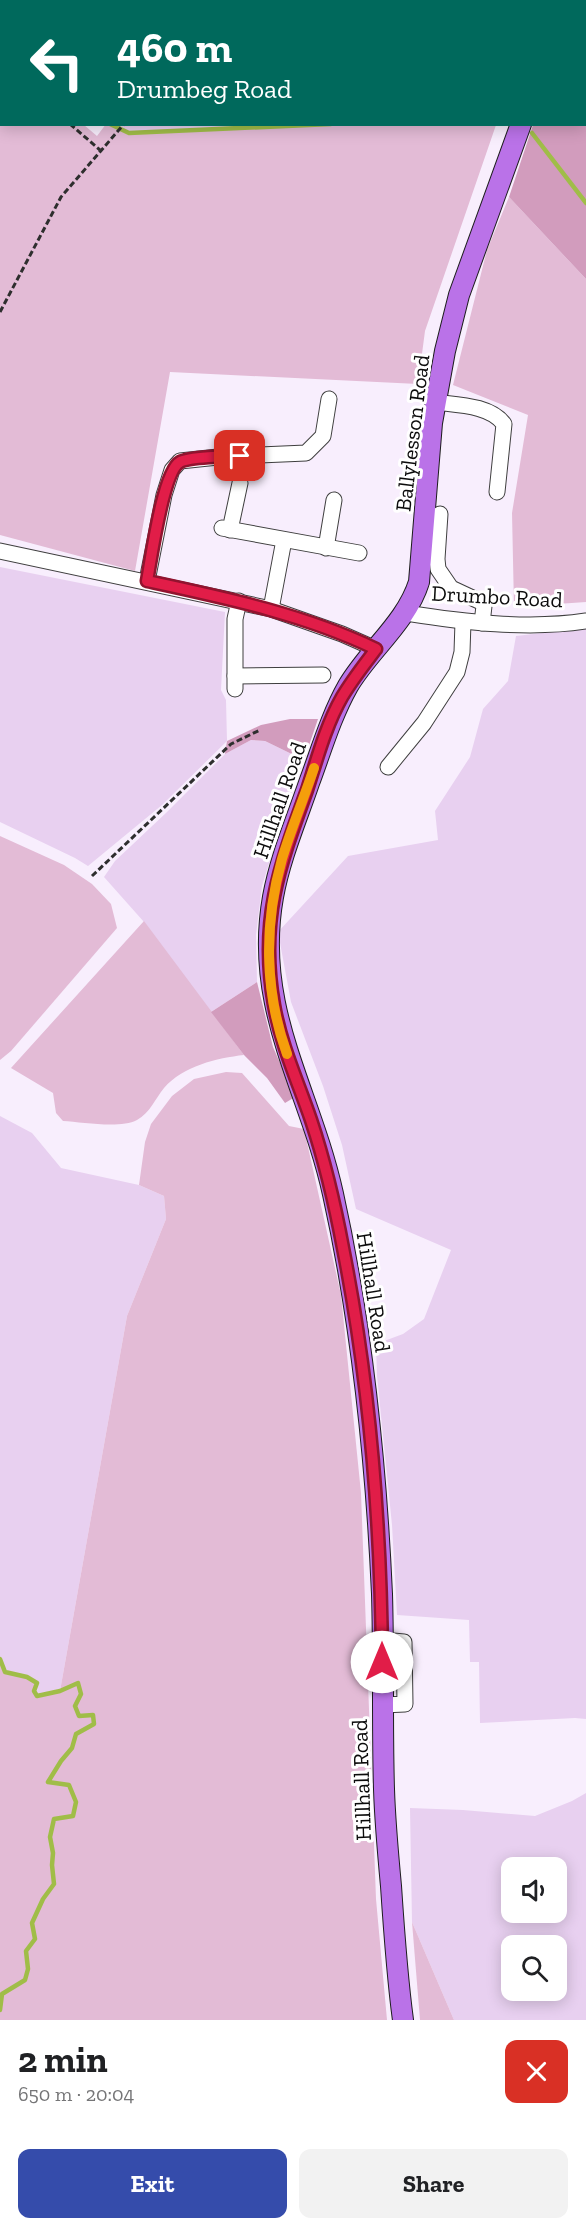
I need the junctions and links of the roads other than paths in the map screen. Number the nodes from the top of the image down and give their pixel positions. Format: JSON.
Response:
{"nodes":[{"id":1,"x":520,"y":126,"type":"edge"},
{"id":2,"x":329,"y":399,"type":"dead end"},
{"id":3,"x":435,"y":402,"type":"junction"},
{"id":4,"x":240,"y":483,"type":"dead end"},
{"id":5,"x":497,"y":492,"type":"dead end"},
{"id":6,"x":334,"y":500,"type":"dead end"},
{"id":7,"x":440,"y":514,"type":"dead end"},
{"id":8,"x":284,"y":540,"type":"junction"},
{"id":9,"x":326,"y":548,"type":"junction"},
{"id":10,"x":0,"y":551,"type":"edge"},
{"id":11,"x":359,"y":553,"type":"dead end"},
{"id":12,"x":147,"y":581,"type":"junction"},
{"id":13,"x":239,"y":601,"type":"junction"},
{"id":14,"x":271,"y":609,"type":"junction"},
{"id":15,"x":406,"y":613,"type":"junction"},
{"id":16,"x":586,"y":621,"type":"edge"},
{"id":17,"x":463,"y":622,"type":"junction"},
{"id":18,"x":482,"y":623,"type":"junction"},
{"id":19,"x":376,"y":649,"type":"junction"},
{"id":20,"x":323,"y":675,"type":"dead end"},
{"id":21,"x":388,"y":767,"type":"dead end"},
{"id":22,"x":403,"y":2020,"type":"edge"}],
"edges":[{"from":1,"to":3,"type":"main road","name":"Ballylesson Road"},
{"from":2,"to":12,"type":"street"},
{"from":3,"to":5,"type":"street"},
{"from":3,"to":15,"type":"main road","name":"Ballylesson Road"},
{"from":4,"to":8,"type":"street"},
{"from":6,"to":9,"type":"street"},
{"from":7,"to":18,"type":"street"},
{"from":8,"to":9,"type":"street"},
{"from":8,"to":14,"type":"street"},
{"from":9,"to":11,"type":"street"},
{"from":10,"to":12,"type":"street"},
{"from":12,"to":13,"type":"street"},
{"from":13,"to":14,"type":"street"},
{"from":13,"to":20,"type":"street"},
{"from":14,"to":19,"type":"street"},
{"from":15,"to":17,"type":"street","name":"Drumbo Road"},
{"from":15,"to":19,"type":"main road","name":"Hillhall Road"},
{"from":16,"to":18,"type":"street","name":"Drumbo Road"},
{"from":17,"to":18,"type":"street","name":"Drumbo Road"},
{"from":17,"to":21,"type":"street"},
{"from":19,"to":22,"type":"main road","name":"Hillhall Road"}]}
